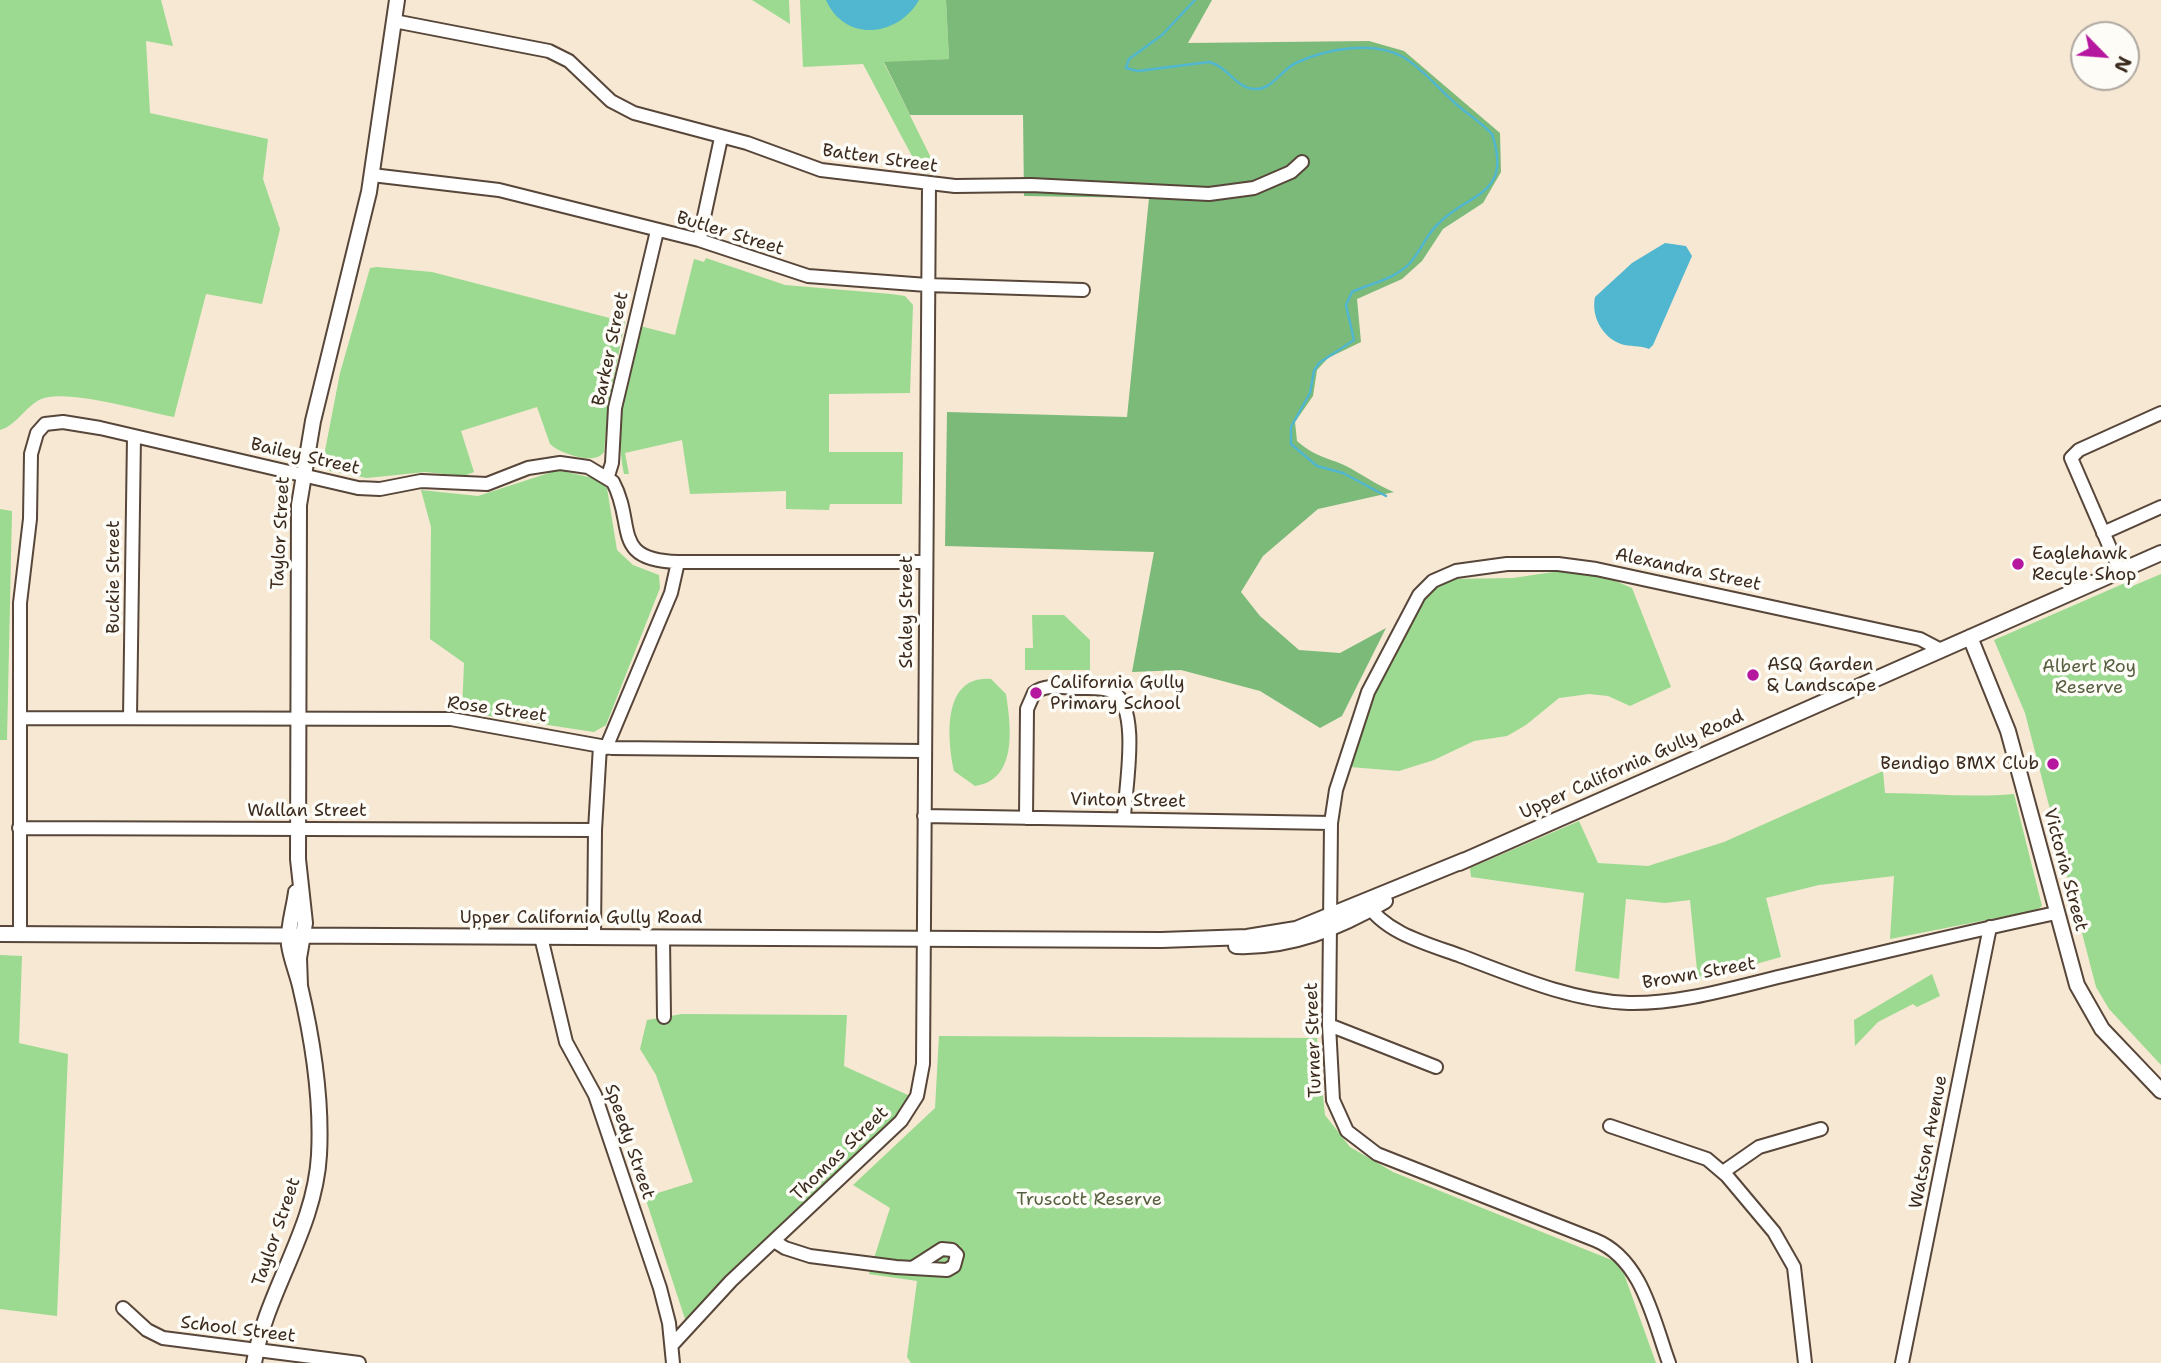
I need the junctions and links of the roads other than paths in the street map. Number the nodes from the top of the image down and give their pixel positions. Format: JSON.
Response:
{"nodes":[{"id":1,"x":397,"y":0,"type":"edge"},
{"id":2,"x":394,"y":21,"type":"junction"},
{"id":3,"x":720,"y":138,"type":"junction"},
{"id":4,"x":1302,"y":162,"type":"dead end"},
{"id":5,"x":372,"y":175,"type":"junction"},
{"id":6,"x":929,"y":184,"type":"junction"},
{"id":7,"x":657,"y":231,"type":"junction"},
{"id":8,"x":699,"y":240,"type":"junction"},
{"id":9,"x":926,"y":285,"type":"junction"},
{"id":10,"x":1083,"y":290,"type":"dead end"},
{"id":11,"x":2161,"y":413,"type":"edge"},
{"id":12,"x":134,"y":436,"type":"junction"},
{"id":13,"x":303,"y":475,"type":"junction"},
{"id":14,"x":608,"y":476,"type":"junction"},
{"id":15,"x":2161,"y":507,"type":"edge"},
{"id":16,"x":2103,"y":533,"type":"junction"},
{"id":17,"x":2161,"y":553,"type":"edge"},
{"id":18,"x":678,"y":562,"type":"junction"},
{"id":19,"x":924,"y":562,"type":"junction"},
{"id":20,"x":2120,"y":571,"type":"junction"},
{"id":21,"x":1427,"y":586,"type":"joint"},
{"id":22,"x":1970,"y":636,"type":"junction"},
{"id":23,"x":1941,"y":650,"type":"junction"},
{"id":24,"x":130,"y":717,"type":"junction"},
{"id":25,"x":21,"y":718,"type":"junction"},
{"id":26,"x":297,"y":719,"type":"junction"},
{"id":27,"x":603,"y":747,"type":"junction"},
{"id":28,"x":923,"y":751,"type":"junction"},
{"id":29,"x":924,"y":816,"type":"junction"},
{"id":30,"x":1026,"y":818,"type":"junction"},
{"id":31,"x":1124,"y":818,"type":"junction"},
{"id":32,"x":1331,"y":823,"type":"junction"},
{"id":33,"x":19,"y":828,"type":"junction"},
{"id":34,"x":298,"y":829,"type":"junction"},
{"id":35,"x":594,"y":830,"type":"junction"},
{"id":36,"x":1368,"y":906,"type":"junction"},
{"id":37,"x":2056,"y":913,"type":"junction"},
{"id":38,"x":1329,"y":924,"type":"junction"},
{"id":39,"x":1990,"y":927,"type":"junction"},
{"id":40,"x":0,"y":934,"type":"edge"},
{"id":41,"x":20,"y":934,"type":"junction"},
{"id":42,"x":296,"y":935,"type":"junction"},
{"id":43,"x":541,"y":937,"type":"junction"},
{"id":44,"x":594,"y":937,"type":"junction"},
{"id":45,"x":663,"y":937,"type":"junction"},
{"id":46,"x":924,"y":939,"type":"junction"},
{"id":47,"x":664,"y":1017,"type":"dead end"},
{"id":48,"x":1329,"y":1025,"type":"junction"},
{"id":49,"x":1436,"y":1067,"type":"dead end"},
{"id":50,"x":2161,"y":1091,"type":"edge"},
{"id":51,"x":1610,"y":1126,"type":"dead end"},
{"id":52,"x":1821,"y":1129,"type":"dead end"},
{"id":53,"x":1723,"y":1172,"type":"junction"},
{"id":54,"x":774,"y":1241,"type":"junction"},
{"id":55,"x":914,"y":1267,"type":"dead end"},
{"id":56,"x":123,"y":1308,"type":"dead end"},
{"id":57,"x":672,"y":1345,"type":"junction"},
{"id":58,"x":255,"y":1357,"type":"edge"},
{"id":59,"x":359,"y":1363,"type":"edge"},
{"id":60,"x":673,"y":1363,"type":"edge"},
{"id":61,"x":1669,"y":1363,"type":"edge"},
{"id":62,"x":1805,"y":1363,"type":"edge"},
{"id":63,"x":1902,"y":1363,"type":"edge"}],
"edges":[{"from":1,"to":2,"type":"street","name":"Taylor Street"},
{"from":2,"to":3,"type":"street","name":"Batten Street"},
{"from":2,"to":5,"type":"street","name":"Taylor Street"},
{"from":3,"to":6,"type":"street","name":"Batten Street"},
{"from":3,"to":8,"type":"street"},
{"from":4,"to":6,"type":"street","name":"Batten Street"},
{"from":5,"to":7,"type":"street","name":"Butler Street"},
{"from":5,"to":13,"type":"street","name":"Taylor Street"},
{"from":6,"to":9,"type":"street","name":"Staley Street"},
{"from":7,"to":8,"type":"street","name":"Butler Street"},
{"from":7,"to":14,"type":"street","name":"Barker Street"},
{"from":8,"to":9,"type":"street","name":"Butler Street"},
{"from":9,"to":10,"type":"street","name":"Butler Street"},
{"from":9,"to":19,"type":"street","name":"Staley Street"},
{"from":11,"to":16,"type":"street"},
{"from":12,"to":13,"type":"street","name":"Bailey Street"},
{"from":12,"to":24,"type":"street","name":"Buckie Street"},
{"from":12,"to":25,"type":"street","name":"Bailey Street"},
{"from":13,"to":14,"type":"street","name":"Bailey Street"},
{"from":13,"to":26,"type":"street","name":"Taylor Street"},
{"from":14,"to":18,"type":"street"},
{"from":15,"to":16,"type":"street"},
{"from":16,"to":20,"type":"street"},
{"from":17,"to":20,"type":"street","name":"Upper California Gully Road"},
{"from":18,"to":19,"type":"street"},
{"from":18,"to":27,"type":"street"},
{"from":19,"to":28,"type":"street","name":"Staley Street"},
{"from":20,"to":22,"type":"street","name":"Upper California Gully Road"},
{"from":21,"to":23,"type":"street","name":"Alexandra Street"},
{"from":21,"to":32,"type":"street","name":"Turner Street"},
{"from":22,"to":23,"type":"street","name":"Upper California Gully Road"},
{"from":22,"to":37,"type":"street","name":"Victoria Street"},
{"from":23,"to":36,"type":"street","name":"Upper California Gully Road"},
{"from":24,"to":25,"type":"street","name":"Rose Street"},
{"from":24,"to":26,"type":"street","name":"Rose Street"},
{"from":25,"to":33,"type":"street"},
{"from":26,"to":27,"type":"street","name":"Rose Street"},
{"from":26,"to":34,"type":"street","name":"Taylor Street"},
{"from":27,"to":28,"type":"street","name":"Rose Street"},
{"from":27,"to":35,"type":"street"},
{"from":28,"to":29,"type":"street","name":"Staley Street"},
{"from":29,"to":30,"type":"street","name":"Vinton Street"},
{"from":29,"to":46,"type":"street","name":"Staley Street"},
{"from":30,"to":31,"type":"street","name":"Vinton Street"},
{"from":30,"to":31,"type":"street"},
{"from":31,"to":32,"type":"street","name":"Vinton Street"},
{"from":32,"to":38,"type":"street","name":"Turner Street"},
{"from":33,"to":34,"type":"street","name":"Wallan Street"},
{"from":33,"to":41,"type":"street"},
{"from":34,"to":35,"type":"street","name":"Wallan Street"},
{"from":34,"to":42,"type":"street","name":"Taylor Street"},
{"from":35,"to":44,"type":"street"},
{"from":36,"to":38,"type":"street","name":"Upper California Gully Road"},
{"from":36,"to":39,"type":"street","name":"Brown Street"},
{"from":37,"to":39,"type":"street","name":"Brown Street"},
{"from":37,"to":50,"type":"street","name":"Victoria Street"},
{"from":38,"to":46,"type":"street","name":"Upper California Gully Road"},
{"from":38,"to":48,"type":"street","name":"Turner Street"},
{"from":39,"to":63,"type":"street","name":"Watson Avenue"},
{"from":40,"to":41,"type":"street","name":"Upper California Gully Road"},
{"from":41,"to":42,"type":"street","name":"Upper California Gully Road"},
{"from":42,"to":43,"type":"street","name":"Upper California Gully Road"},
{"from":42,"to":58,"type":"street","name":"Taylor Street"},
{"from":43,"to":44,"type":"street","name":"Upper California Gully Road"},
{"from":43,"to":57,"type":"street","name":"Speedy Street"},
{"from":44,"to":45,"type":"street","name":"Upper California Gully Road"},
{"from":45,"to":46,"type":"street","name":"Upper California Gully Road"},
{"from":45,"to":47,"type":"street"},
{"from":46,"to":54,"type":"street","name":"Thomas Street"},
{"from":48,"to":49,"type":"street"},
{"from":48,"to":61,"type":"street","name":"Turner Street"},
{"from":51,"to":53,"type":"street"},
{"from":52,"to":53,"type":"street"},
{"from":53,"to":62,"type":"street"},
{"from":54,"to":55,"type":"street"},
{"from":54,"to":57,"type":"street","name":"Thomas Street"},
{"from":56,"to":58,"type":"street","name":"School Street"},
{"from":57,"to":60,"type":"street","name":"Speedy Street"},
{"from":58,"to":59,"type":"street","name":"School Street"}]}
